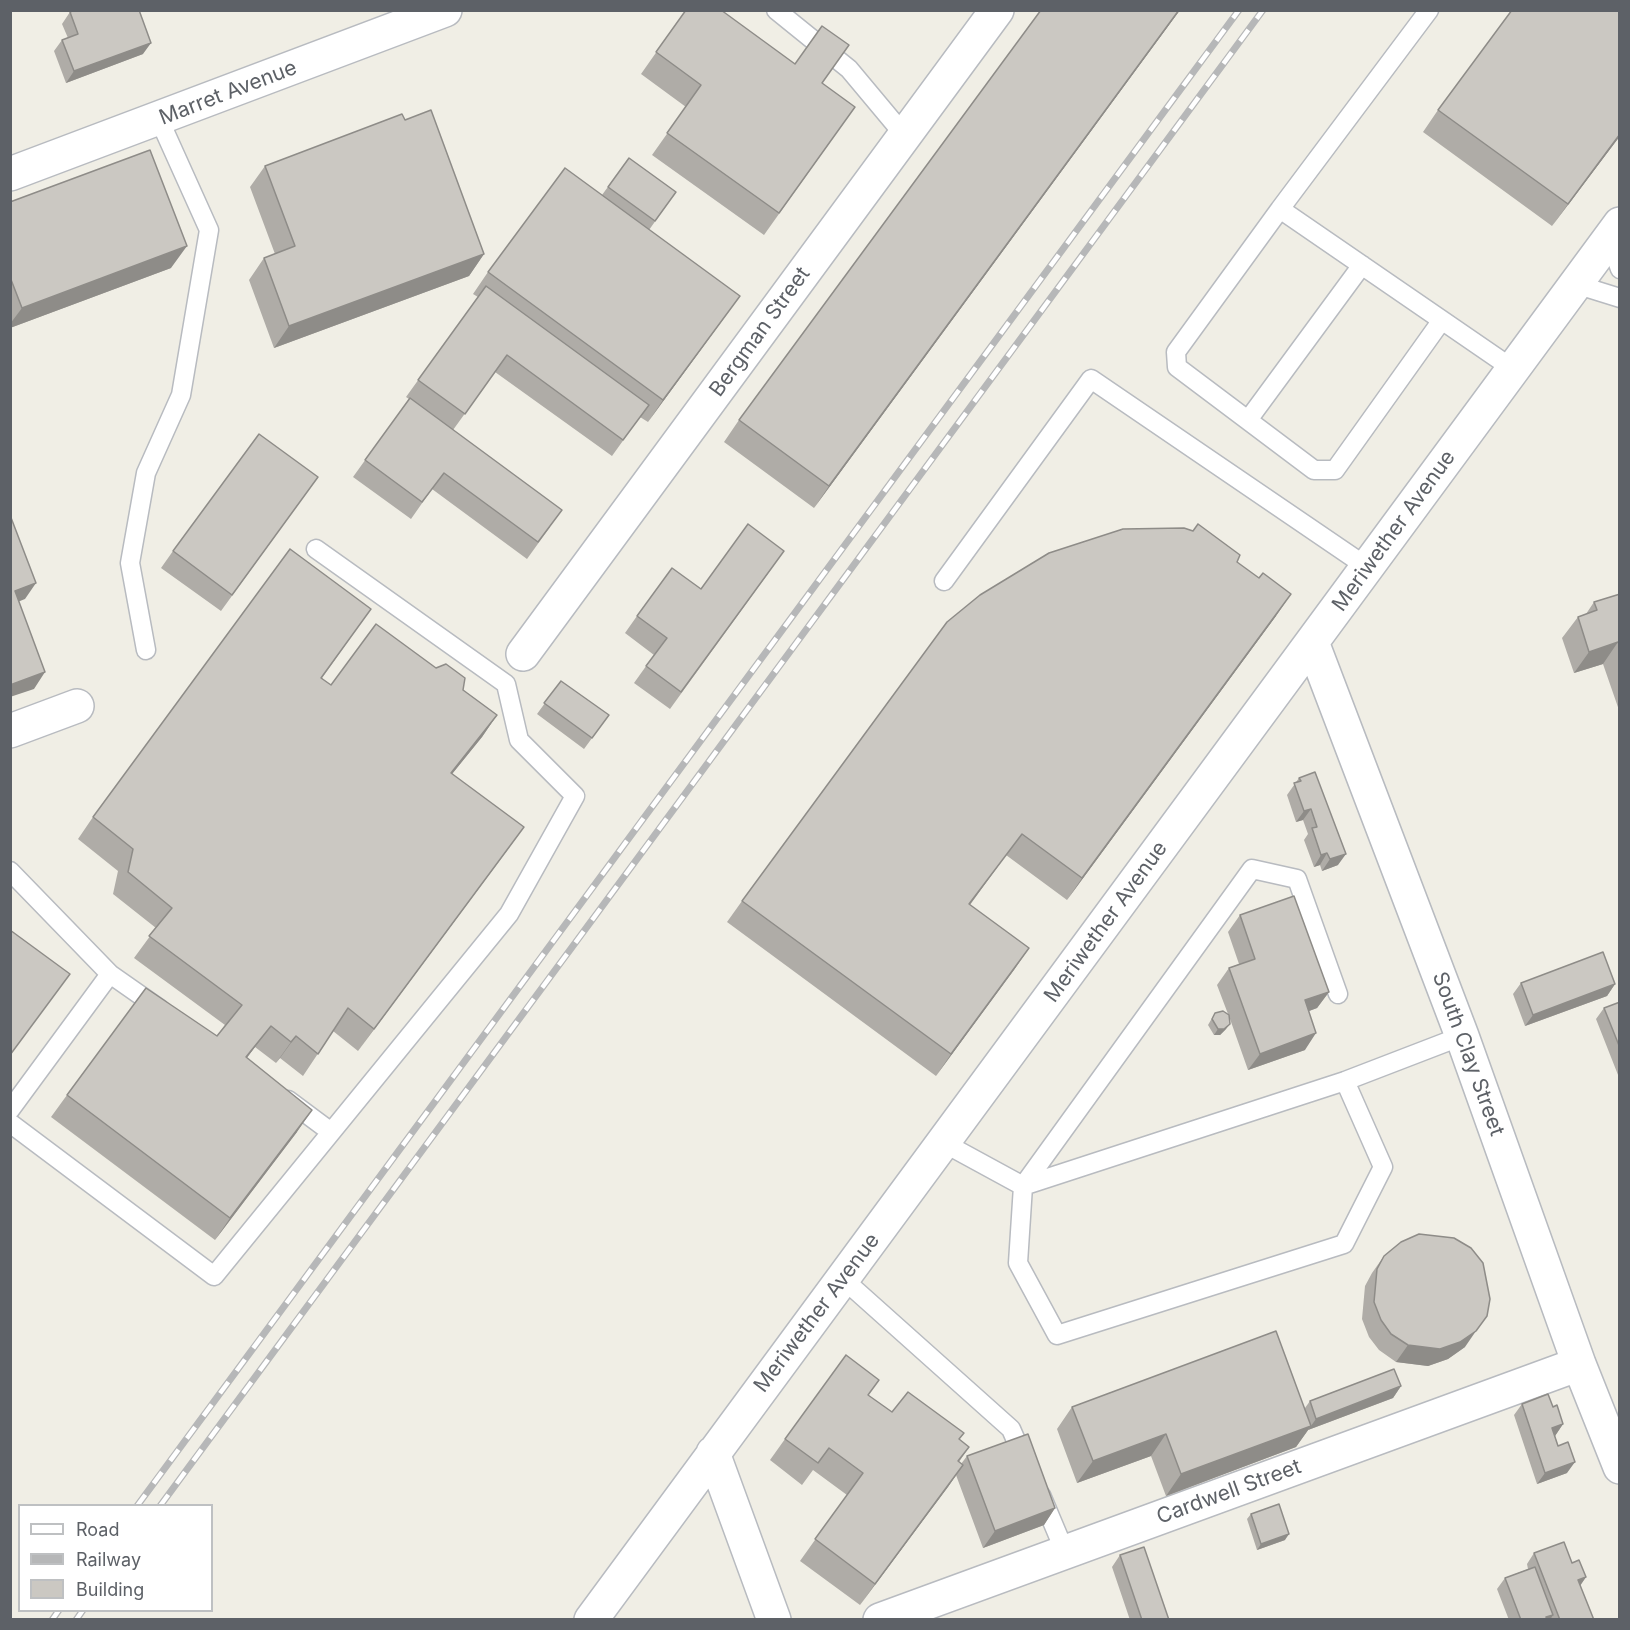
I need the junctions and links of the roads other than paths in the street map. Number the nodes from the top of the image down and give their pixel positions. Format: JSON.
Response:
{"nodes":[{"id":1,"x":445,"y":10,"type":"edge"},
{"id":2,"x":776,"y":10,"type":"edge"},
{"id":3,"x":997,"y":10,"type":"edge"},
{"id":4,"x":1430,"y":10,"type":"edge"},
{"id":5,"x":159,"y":119,"type":"junction"},
{"id":6,"x":905,"y":136,"type":"junction"},
{"id":7,"x":10,"y":174,"type":"edge"},
{"id":8,"x":1280,"y":209,"type":"junction"},
{"id":9,"x":1614,"y":231,"type":"edge"},
{"id":10,"x":1362,"y":265,"type":"junction"},
{"id":11,"x":1620,"y":269,"type":"edge"},
{"id":12,"x":1575,"y":284,"type":"junction"},
{"id":13,"x":1620,"y":298,"type":"edge"},
{"id":14,"x":1442,"y":320,"type":"junction"},
{"id":15,"x":1513,"y":369,"type":"junction"},
{"id":16,"x":1248,"y":420,"type":"junction"},
{"id":17,"x":316,"y":549,"type":"dead end"},
{"id":18,"x":1367,"y":567,"type":"junction"},
{"id":19,"x":944,"y":581,"type":"dead end"},
{"id":20,"x":1312,"y":642,"type":"junction"},
{"id":21,"x":146,"y":650,"type":"dead end"},
{"id":22,"x":523,"y":654,"type":"joint"},
{"id":23,"x":506,"y":684,"type":"junction"},
{"id":24,"x":77,"y":706,"type":"dead end"},
{"id":25,"x":10,"y":731,"type":"edge"},
{"id":26,"x":10,"y":871,"type":"edge"},
{"id":27,"x":110,"y":974,"type":"junction"},
{"id":28,"x":1338,"y":994,"type":"dead end"},
{"id":29,"x":175,"y":1019,"type":"edge"},
{"id":30,"x":1462,"y":1036,"type":"junction"},
{"id":31,"x":1345,"y":1081,"type":"junction"},
{"id":32,"x":277,"y":1092,"type":"edge"},
{"id":33,"x":10,"y":1110,"type":"edge"},
{"id":34,"x":10,"y":1123,"type":"edge"},
{"id":35,"x":331,"y":1132,"type":"junction"},
{"id":36,"x":944,"y":1143,"type":"junction"},
{"id":37,"x":1023,"y":1186,"type":"junction"},
{"id":38,"x":842,"y":1278,"type":"junction"},
{"id":39,"x":1579,"y":1364,"type":"junction"},
{"id":40,"x":713,"y":1453,"type":"junction"},
{"id":41,"x":1620,"y":1467,"type":"edge"},
{"id":42,"x":1065,"y":1552,"type":"junction"},
{"id":43,"x":591,"y":1620,"type":"edge"},
{"id":44,"x":774,"y":1620,"type":"edge"},
{"id":45,"x":880,"y":1620,"type":"edge"}],
"edges":[{"from":1,"to":5,"type":"street","name":"Marret Avenue"},
{"from":2,"to":6,"type":"lane"},
{"from":3,"to":6,"type":"street","name":"Bergman Street"},
{"from":4,"to":8,"type":"lane"},
{"from":5,"to":7,"type":"street","name":"Marret Avenue"},
{"from":5,"to":21,"type":"lane"},
{"from":6,"to":22,"type":"street","name":"Bergman Street"},
{"from":8,"to":10,"type":"lane"},
{"from":8,"to":16,"type":"lane"},
{"from":9,"to":11,"type":"lane"},
{"from":9,"to":12,"type":"street","name":"Meriwether Avenue"},
{"from":10,"to":14,"type":"lane"},
{"from":10,"to":16,"type":"lane"},
{"from":12,"to":13,"type":"lane"},
{"from":12,"to":15,"type":"street","name":"Meriwether Avenue"},
{"from":14,"to":15,"type":"lane"},
{"from":14,"to":16,"type":"lane"},
{"from":15,"to":18,"type":"street","name":"Meriwether Avenue"},
{"from":17,"to":23,"type":"lane"},
{"from":18,"to":19,"type":"lane"},
{"from":18,"to":20,"type":"street","name":"Meriwether Avenue"},
{"from":20,"to":30,"type":"street","name":"South Clay Street"},
{"from":20,"to":36,"type":"street","name":"Meriwether Avenue"},
{"from":22,"to":23,"type":"lane"},
{"from":23,"to":35,"type":"lane"},
{"from":24,"to":25,"type":"street"},
{"from":26,"to":27,"type":"lane"},
{"from":27,"to":29,"type":"lane"},
{"from":27,"to":33,"type":"lane"},
{"from":28,"to":37,"type":"lane"},
{"from":30,"to":31,"type":"lane"},
{"from":30,"to":39,"type":"street","name":"South Clay Street"},
{"from":31,"to":37,"type":"lane"},
{"from":31,"to":37,"type":"lane"},
{"from":32,"to":35,"type":"lane"},
{"from":34,"to":35,"type":"lane"},
{"from":36,"to":37,"type":"lane"},
{"from":36,"to":38,"type":"street","name":"Meriwether Avenue"},
{"from":38,"to":40,"type":"street","name":"Meriwether Avenue"},
{"from":38,"to":42,"type":"lane"},
{"from":39,"to":41,"type":"street","name":"South Clay Street"},
{"from":39,"to":42,"type":"street","name":"Cardwell Street"},
{"from":40,"to":43,"type":"street","name":"Meriwether Avenue"},
{"from":40,"to":44,"type":"street"},
{"from":42,"to":45,"type":"street","name":"Cardwell Street"}]}
